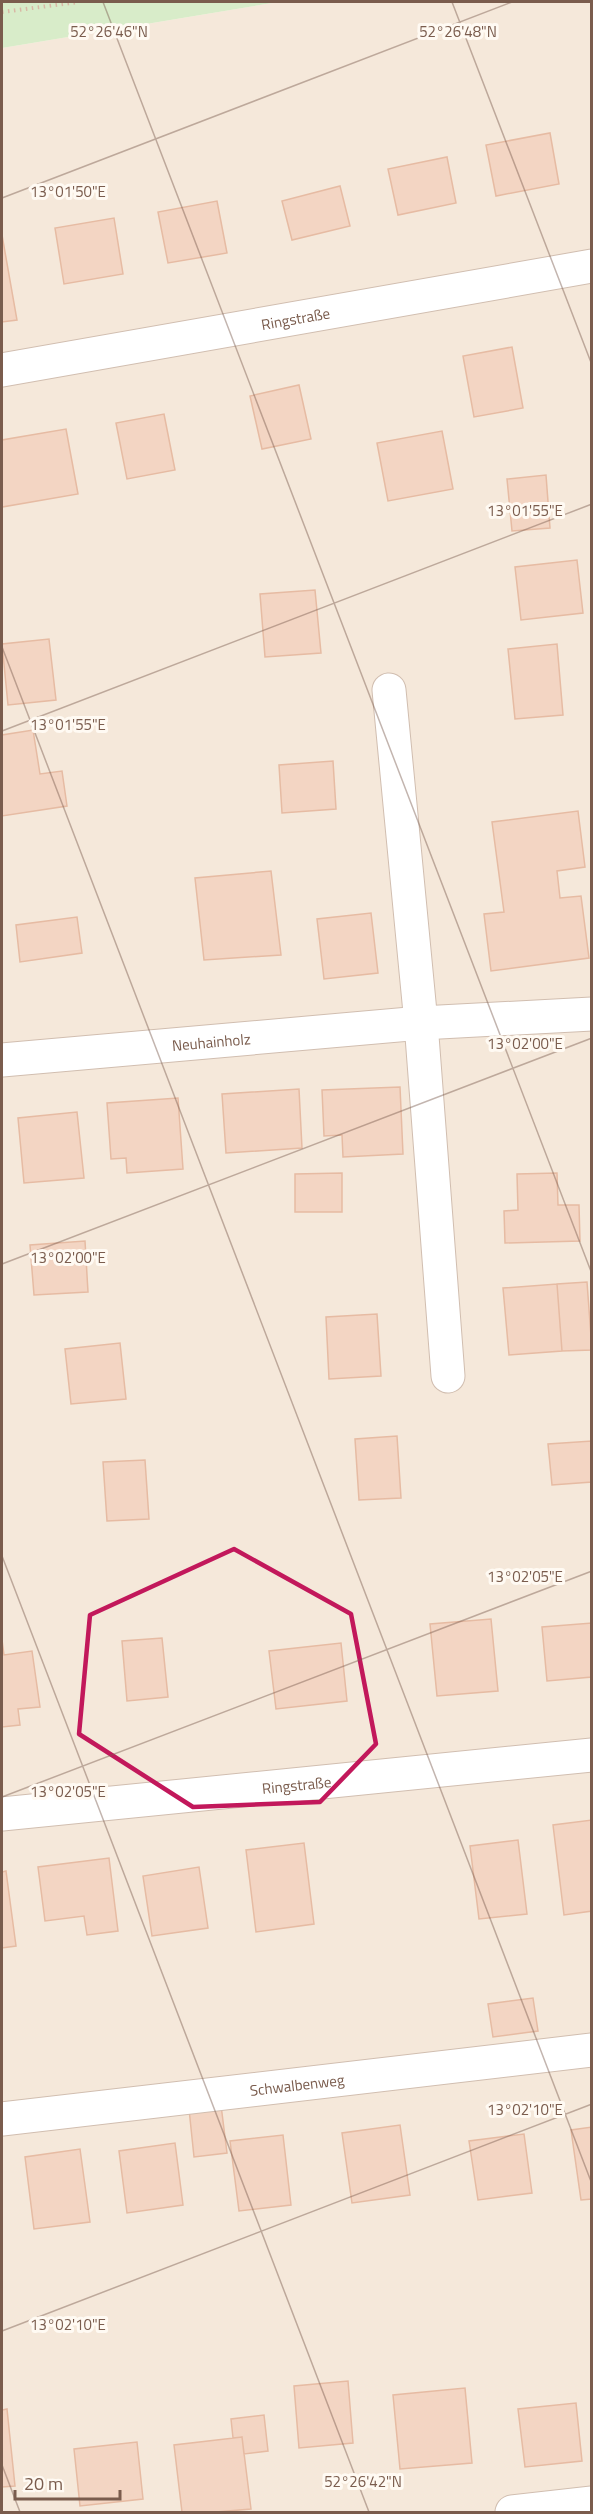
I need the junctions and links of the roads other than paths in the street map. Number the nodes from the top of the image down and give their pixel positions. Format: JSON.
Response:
{"nodes":[{"id":1,"x":591,"y":266,"type":"edge"},
{"id":2,"x":2,"y":370,"type":"edge"},
{"id":3,"x":389,"y":690,"type":"dead end"},
{"id":4,"x":591,"y":1014,"type":"edge"},
{"id":5,"x":421,"y":1023,"type":"junction"},
{"id":6,"x":2,"y":1060,"type":"edge"},
{"id":7,"x":448,"y":1376,"type":"dead end"},
{"id":8,"x":591,"y":1755,"type":"edge"},
{"id":9,"x":2,"y":1814,"type":"edge"},
{"id":10,"x":591,"y":2050,"type":"edge"},
{"id":11,"x":2,"y":2119,"type":"edge"},
{"id":12,"x":591,"y":2503,"type":"edge"},
{"id":13,"x":512,"y":2512,"type":"edge"}],
"edges":[{"from":1,"to":2,"type":"street","name":"Ringstraße"},
{"from":3,"to":5,"type":"street"},
{"from":4,"to":5,"type":"street","name":"Neuhainholz"},
{"from":5,"to":6,"type":"street","name":"Neuhainholz"},
{"from":5,"to":7,"type":"street"},
{"from":8,"to":9,"type":"street","name":"Ringstraße"},
{"from":10,"to":11,"type":"street","name":"Schwalbenweg"},
{"from":12,"to":13,"type":"street"}]}
